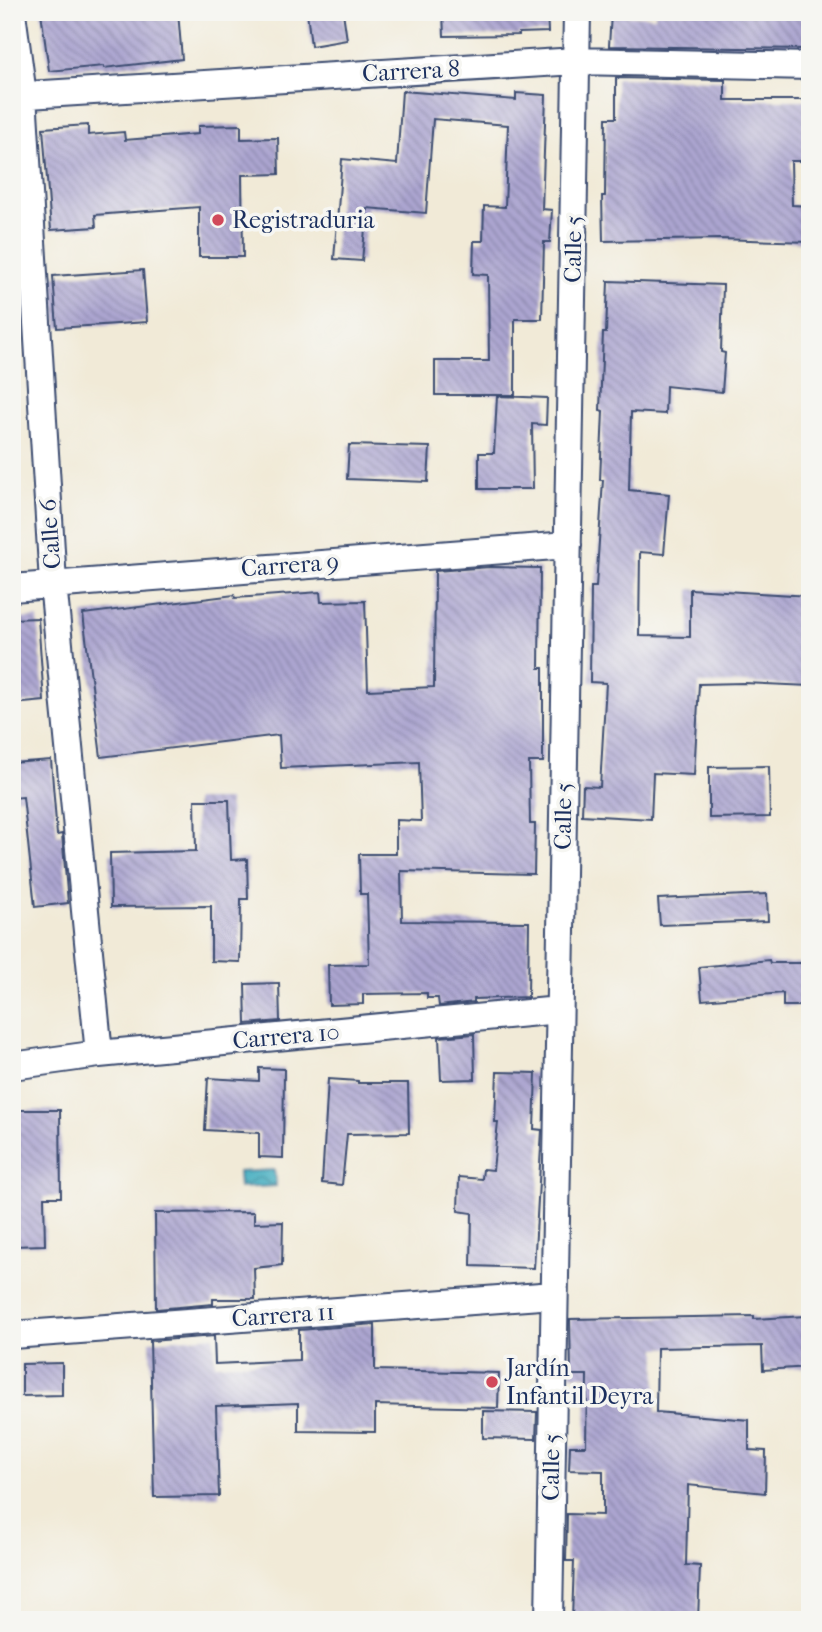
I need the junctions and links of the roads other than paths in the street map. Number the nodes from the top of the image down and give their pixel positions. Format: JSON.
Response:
{"nodes":[{"id":1,"x":577,"y":12,"type":"edge"},
{"id":2,"x":12,"y":13,"type":"edge"},
{"id":3,"x":576,"y":61,"type":"junction"},
{"id":4,"x":810,"y":66,"type":"edge"},
{"id":5,"x":18,"y":95,"type":"edge"},
{"id":6,"x":568,"y":545,"type":"junction"},
{"id":7,"x":53,"y":583,"type":"junction"},
{"id":8,"x":12,"y":588,"type":"edge"},
{"id":9,"x":559,"y":1010,"type":"junction"},
{"id":10,"x":99,"y":1054,"type":"junction"},
{"id":11,"x":12,"y":1066,"type":"edge"},
{"id":12,"x":554,"y":1295,"type":"junction"},
{"id":13,"x":12,"y":1335,"type":"edge"},
{"id":14,"x":548,"y":1620,"type":"edge"}],
"edges":[{"from":1,"to":3,"type":"street","name":"Calle 5"},
{"from":2,"to":5,"type":"street","name":"Calle 6"},
{"from":3,"to":4,"type":"street","name":"Carrera 8"},
{"from":3,"to":5,"type":"street","name":"Carrera 8"},
{"from":3,"to":6,"type":"street","name":"Calle 5"},
{"from":5,"to":7,"type":"street","name":"Calle 6"},
{"from":6,"to":7,"type":"street","name":"Carrera 9"},
{"from":6,"to":9,"type":"street","name":"Calle 5"},
{"from":7,"to":8,"type":"street","name":"Carrera 9"},
{"from":7,"to":10,"type":"street","name":"Calle 6"},
{"from":9,"to":10,"type":"street","name":"Carrera 10"},
{"from":9,"to":12,"type":"street","name":"Calle 5"},
{"from":10,"to":11,"type":"street","name":"Carrera 10"},
{"from":12,"to":13,"type":"street","name":"Carrera 11"},
{"from":12,"to":14,"type":"street","name":"Calle 5"}]}
